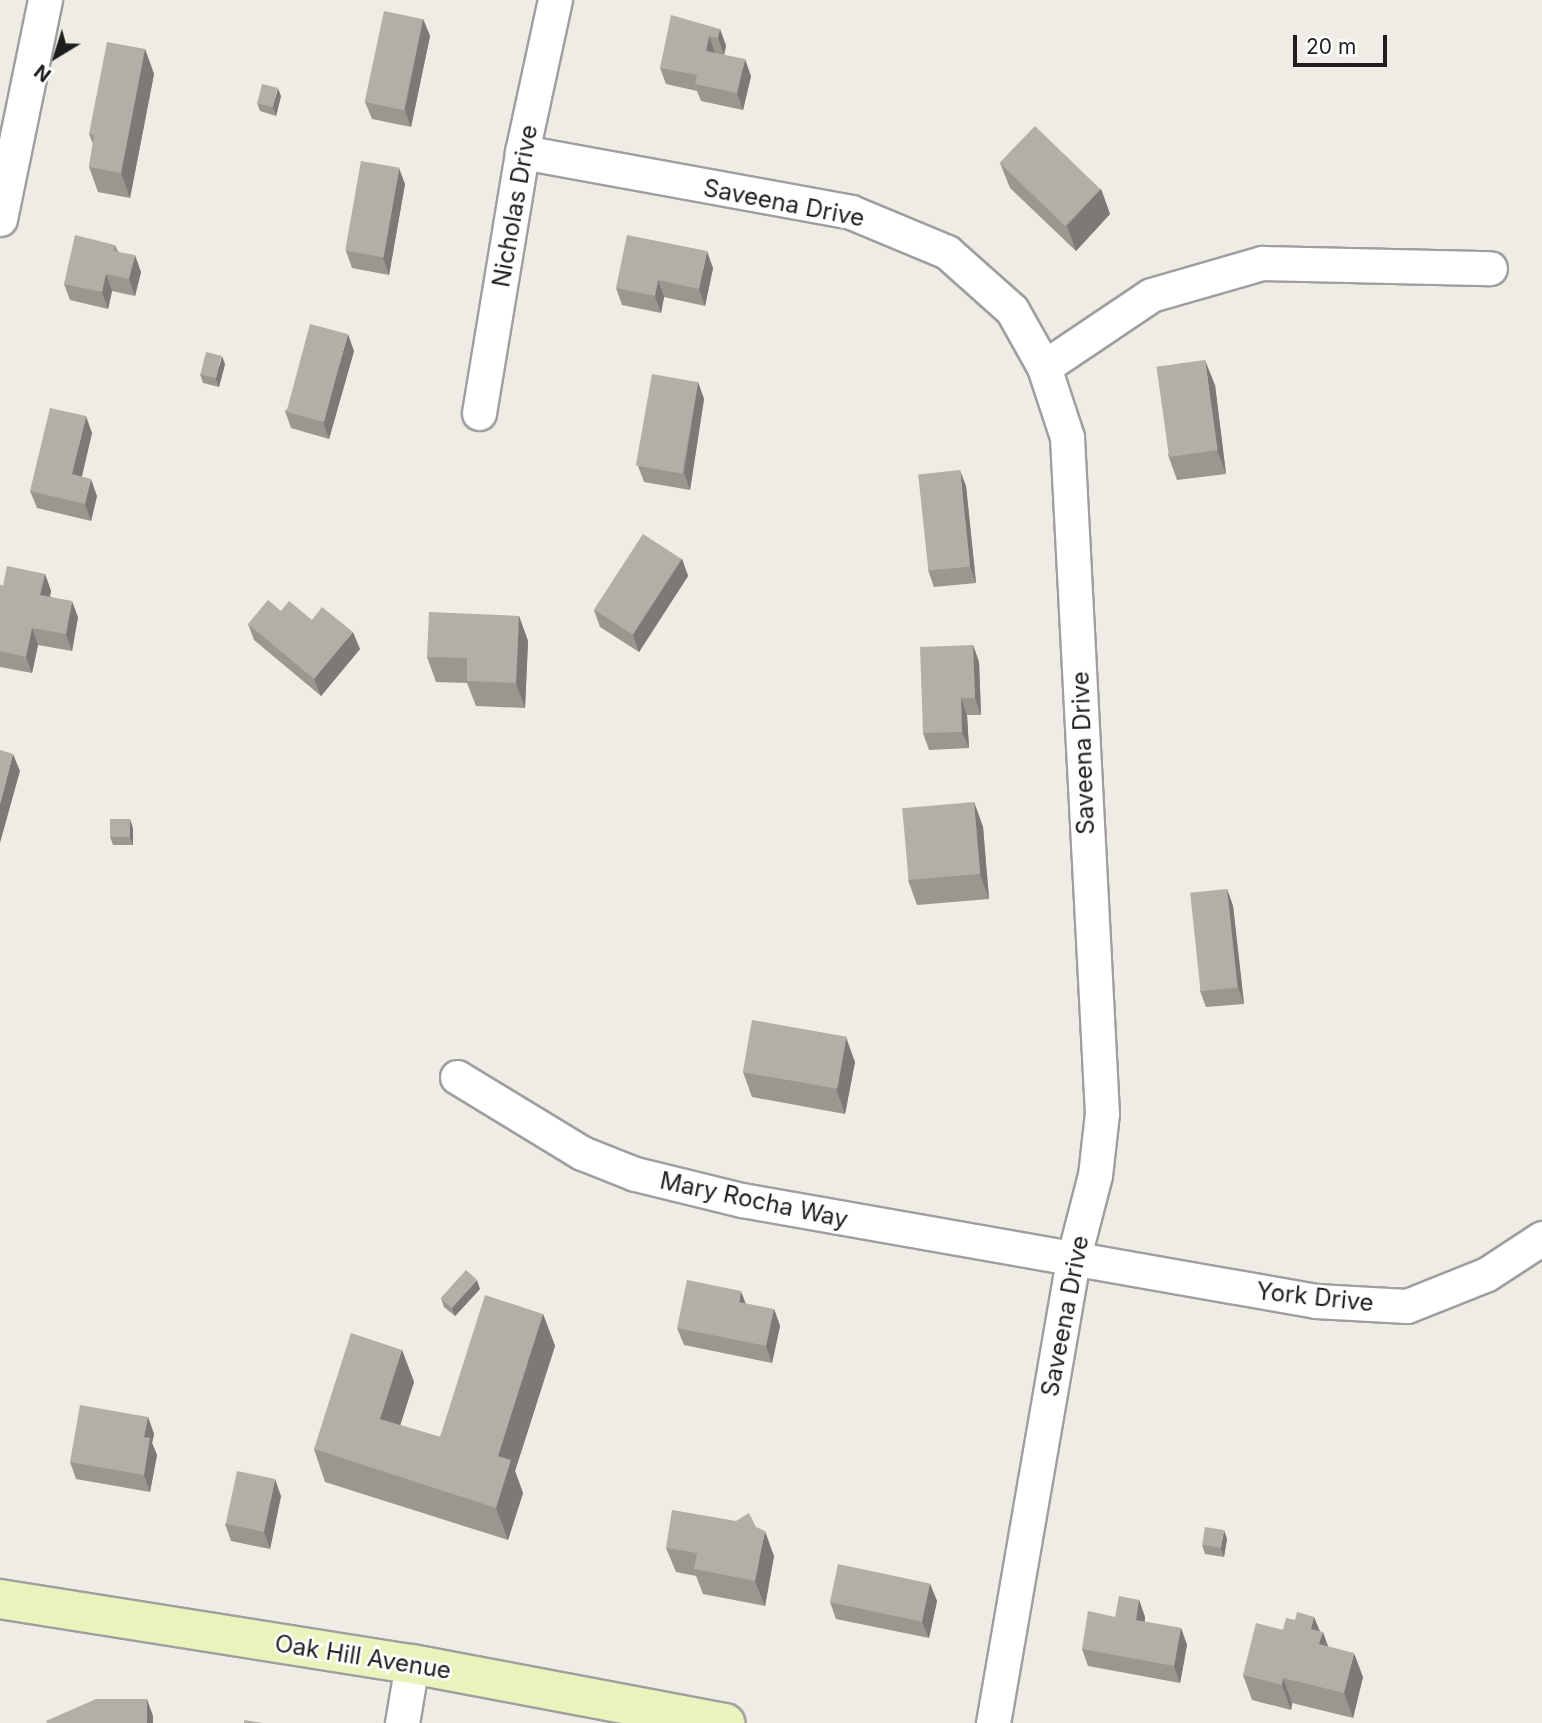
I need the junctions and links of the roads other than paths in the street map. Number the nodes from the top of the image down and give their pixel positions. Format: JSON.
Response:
{"nodes":[{"id":1,"x":46,"y":0,"type":"edge"},
{"id":2,"x":555,"y":0,"type":"edge"},
{"id":3,"x":522,"y":152,"type":"junction"},
{"id":4,"x":0,"y":219,"type":"edge"},
{"id":5,"x":1490,"y":268,"type":"dead end"},
{"id":6,"x":1044,"y":367,"type":"junction"},
{"id":7,"x":479,"y":413,"type":"dead end"},
{"id":8,"x":457,"y":1077,"type":"dead end"},
{"id":9,"x":1542,"y":1238,"type":"edge"},
{"id":10,"x":1073,"y":1260,"type":"junction"},
{"id":11,"x":0,"y":1599,"type":"edge"},
{"id":12,"x":412,"y":1664,"type":"junction"},
{"id":13,"x":402,"y":1723,"type":"edge"},
{"id":14,"x":725,"y":1723,"type":"edge"},
{"id":15,"x":993,"y":1723,"type":"edge"}],
"edges":[{"from":1,"to":4,"type":"street"},
{"from":2,"to":3,"type":"street","name":"Nicholas Drive"},
{"from":3,"to":6,"type":"street","name":"Saveena Drive"},
{"from":3,"to":7,"type":"street","name":"Nicholas Drive"},
{"from":5,"to":6,"type":"street"},
{"from":6,"to":10,"type":"street","name":"Saveena Drive"},
{"from":8,"to":10,"type":"street","name":"Mary Rocha Way"},
{"from":9,"to":10,"type":"street","name":"York Drive"},
{"from":10,"to":15,"type":"street","name":"Saveena Drive"},
{"from":11,"to":12,"type":"main road","name":"Oak Hill Avenue"},
{"from":12,"to":13,"type":"street"},
{"from":12,"to":14,"type":"main road","name":"Oak Hill Avenue"}]}
